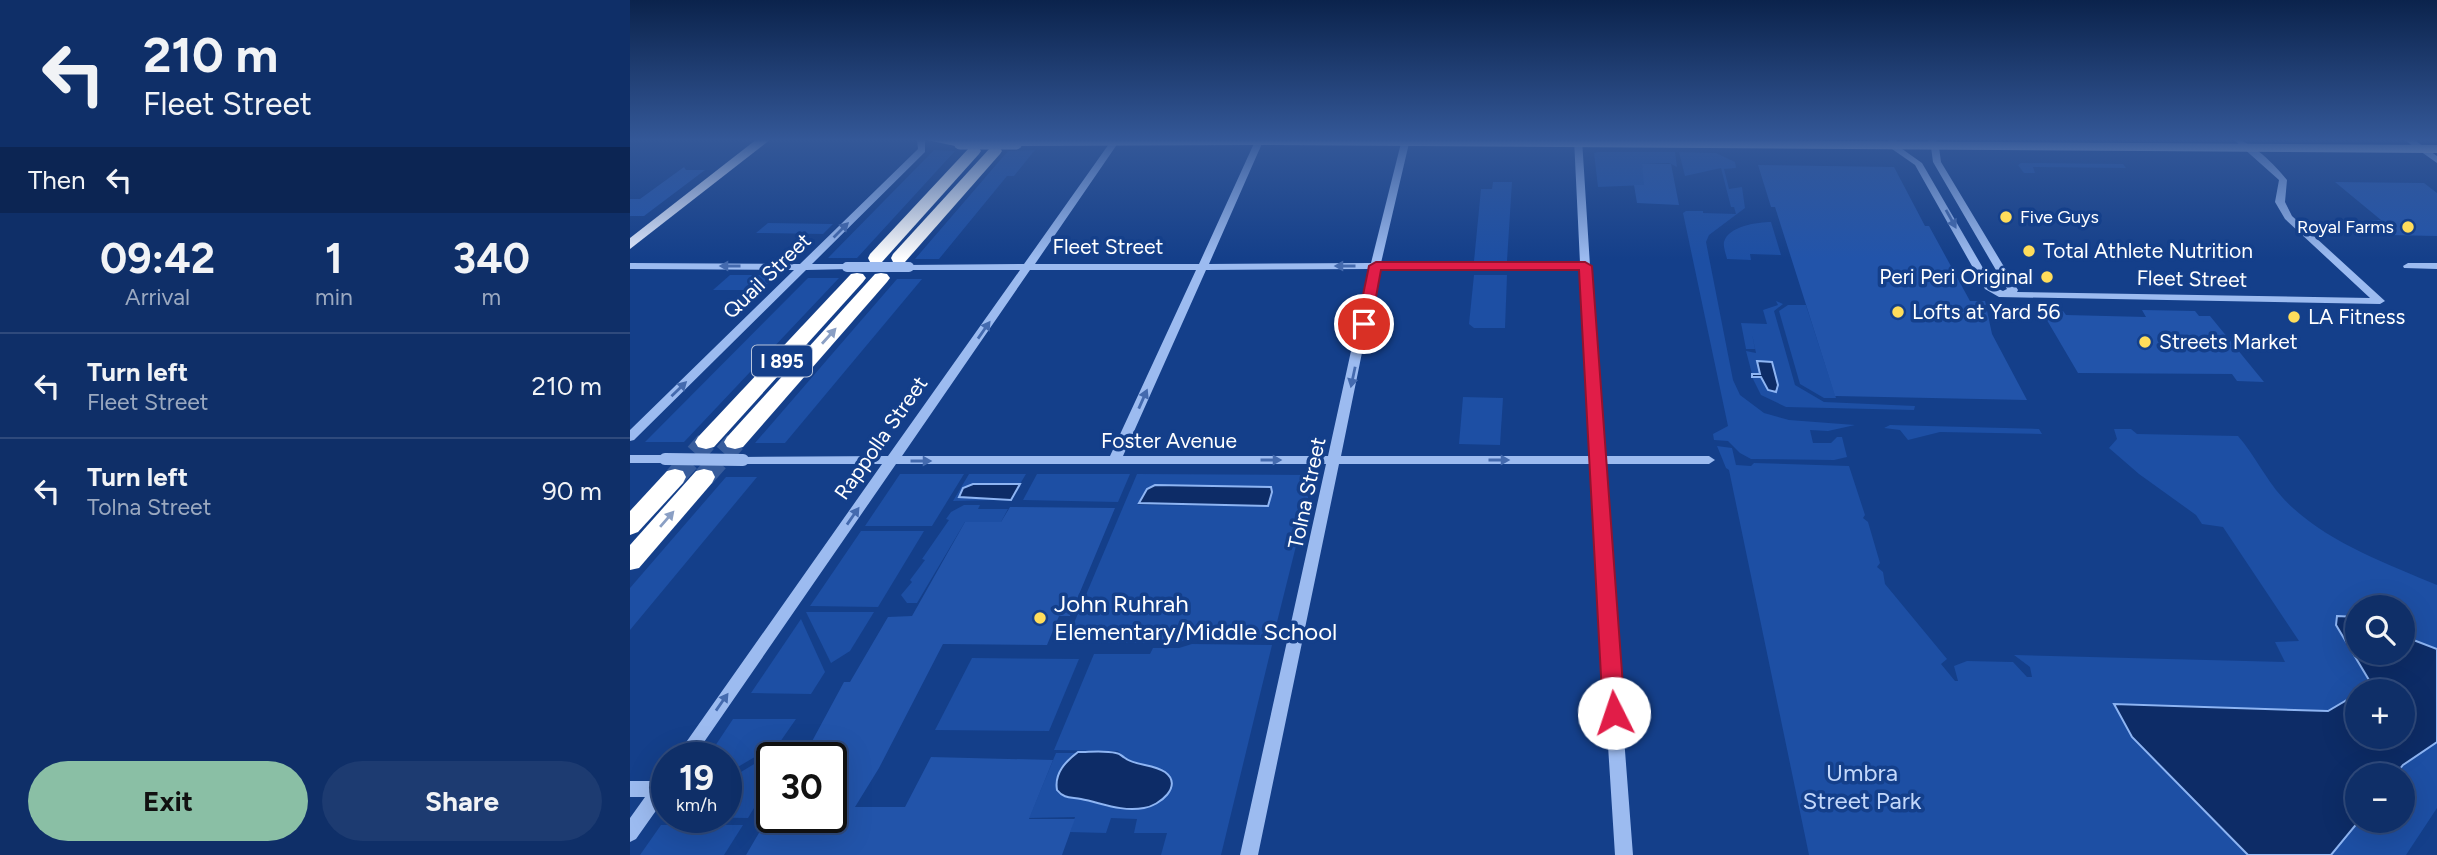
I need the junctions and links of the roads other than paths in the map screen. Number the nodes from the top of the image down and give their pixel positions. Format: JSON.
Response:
{"nodes":[{"id":1,"x":714,"y":179,"type":"edge"},
{"id":2,"x":893,"y":179,"type":"edge"},
{"id":3,"x":941,"y":179,"type":"edge"},
{"id":4,"x":972,"y":179,"type":"edge"},
{"id":5,"x":1089,"y":179,"type":"edge"},
{"id":6,"x":1242,"y":179,"type":"edge"},
{"id":7,"x":1396,"y":179,"type":"edge"},
{"id":8,"x":1580,"y":179,"type":"edge"},
{"id":9,"x":1928,"y":179,"type":"edge"},
{"id":10,"x":1947,"y":179,"type":"edge"},
{"id":11,"x":2282,"y":179,"type":"edge"},
{"id":12,"x":630,"y":245,"type":"edge"},
{"id":13,"x":876,"y":258,"type":"dead end"},
{"id":14,"x":904,"y":263,"type":"junction"},
{"id":15,"x":630,"y":266,"type":"edge"},
{"id":16,"x":804,"y":266,"type":"junction"},
{"id":17,"x":1029,"y":266,"type":"junction"},
{"id":18,"x":1203,"y":266,"type":"junction"},
{"id":19,"x":1376,"y":266,"type":"junction"},
{"id":20,"x":1585,"y":266,"type":"junction"},
{"id":21,"x":2408,"y":266,"type":"dead end"},
{"id":22,"x":2437,"y":266,"type":"edge"},
{"id":23,"x":852,"y":273,"type":"junction"},
{"id":24,"x":881,"y":278,"type":"dead end"},
{"id":25,"x":2003,"y":295,"type":"junction"},
{"id":26,"x":630,"y":437,"type":"edge"},
{"id":27,"x":706,"y":442,"type":"tunnel mouth"},
{"id":28,"x":739,"y":451,"type":"junction"},
{"id":29,"x":630,"y":459,"type":"edge"},
{"id":30,"x":1335,"y":460,"type":"junction"},
{"id":31,"x":1596,"y":460,"type":"junction"},
{"id":32,"x":1709,"y":460,"type":"dead end"},
{"id":33,"x":892,"y":461,"type":"junction"},
{"id":34,"x":1114,"y":461,"type":"junction"},
{"id":35,"x":670,"y":468,"type":"junction"},
{"id":36,"x":704,"y":477,"type":"tunnel mouth"},
{"id":37,"x":630,"y":526,"type":"edge"},
{"id":38,"x":630,"y":561,"type":"edge"},
{"id":39,"x":694,"y":742,"type":"edge"},
{"id":40,"x":651,"y":787,"type":"edge"},
{"id":41,"x":630,"y":789,"type":"edge"},
{"id":42,"x":651,"y":803,"type":"edge"},
{"id":43,"x":630,"y":833,"type":"edge"},
{"id":44,"x":1249,"y":855,"type":"edge"},
{"id":45,"x":1624,"y":855,"type":"edge"}],
"edges":[{"from":1,"to":12,"type":"main road"},
{"from":16,"to":2,"type":"street","name":"Quail Street","one_way":true},
{"from":3,"to":13,"type":"highway"},
{"from":4,"to":14,"type":"highway"},
{"from":5,"to":17,"type":"street","name":"Rappolla Street"},
{"from":6,"to":18,"type":"street"},
{"from":7,"to":19,"type":"street","name":"Tolna Street"},
{"from":8,"to":20,"type":"street"},
{"from":9,"to":25,"type":"street","one_way":true},
{"from":10,"to":25,"type":"street"},
{"from":11,"to":25,"type":"street","name":"Fleet Street"},
{"from":14,"to":17,"type":"street","name":"Fleet Street"},
{"from":14,"to":23,"type":"street","name":"Fleet Street","bridge":true},
{"from":16,"to":15,"type":"street","name":"Fleet Street","one_way":true},
{"from":16,"to":23,"type":"street","name":"Fleet Street"},
{"from":26,"to":16,"type":"street","name":"Quail Street","one_way":true},
{"from":17,"to":18,"type":"street","name":"Fleet Street"},
{"from":33,"to":17,"type":"street","name":"Rappolla Street","one_way":true},
{"from":19,"to":18,"type":"street","name":"Fleet Street","one_way":true},
{"from":34,"to":18,"type":"street","one_way":true},
{"from":19,"to":20,"type":"street","name":"Fleet Street"},
{"from":19,"to":30,"type":"street","name":"Tolna Street","one_way":true},
{"from":20,"to":31,"type":"street"},
{"from":21,"to":22,"type":"street"},
{"from":23,"to":27,"type":"highway","number":"I 895"},
{"from":28,"to":24,"type":"highway","number":"I 895","one_way":true},
{"from":28,"to":33,"type":"street","name":"Foster Avenue"},
{"from":28,"to":35,"type":"street","name":"Foster Avenue","bridge":true},
{"from":29,"to":35,"type":"street","name":"Foster Avenue"},
{"from":30,"to":31,"type":"street","name":"Foster Avenue","one_way":true},
{"from":34,"to":30,"type":"street","name":"Foster Avenue","one_way":true},
{"from":30,"to":44,"type":"street","name":"Tolna Street"},
{"from":31,"to":32,"type":"street","name":"Foster Avenue"},
{"from":31,"to":45,"type":"street"},
{"from":33,"to":34,"type":"street","name":"Foster Avenue","one_way":true},
{"from":39,"to":33,"type":"street","name":"Rappolla Street","one_way":true},
{"from":35,"to":37,"type":"highway"},
{"from":38,"to":36,"type":"highway","one_way":true},
{"from":40,"to":41,"type":"street"},
{"from":42,"to":43,"type":"street"}]}
